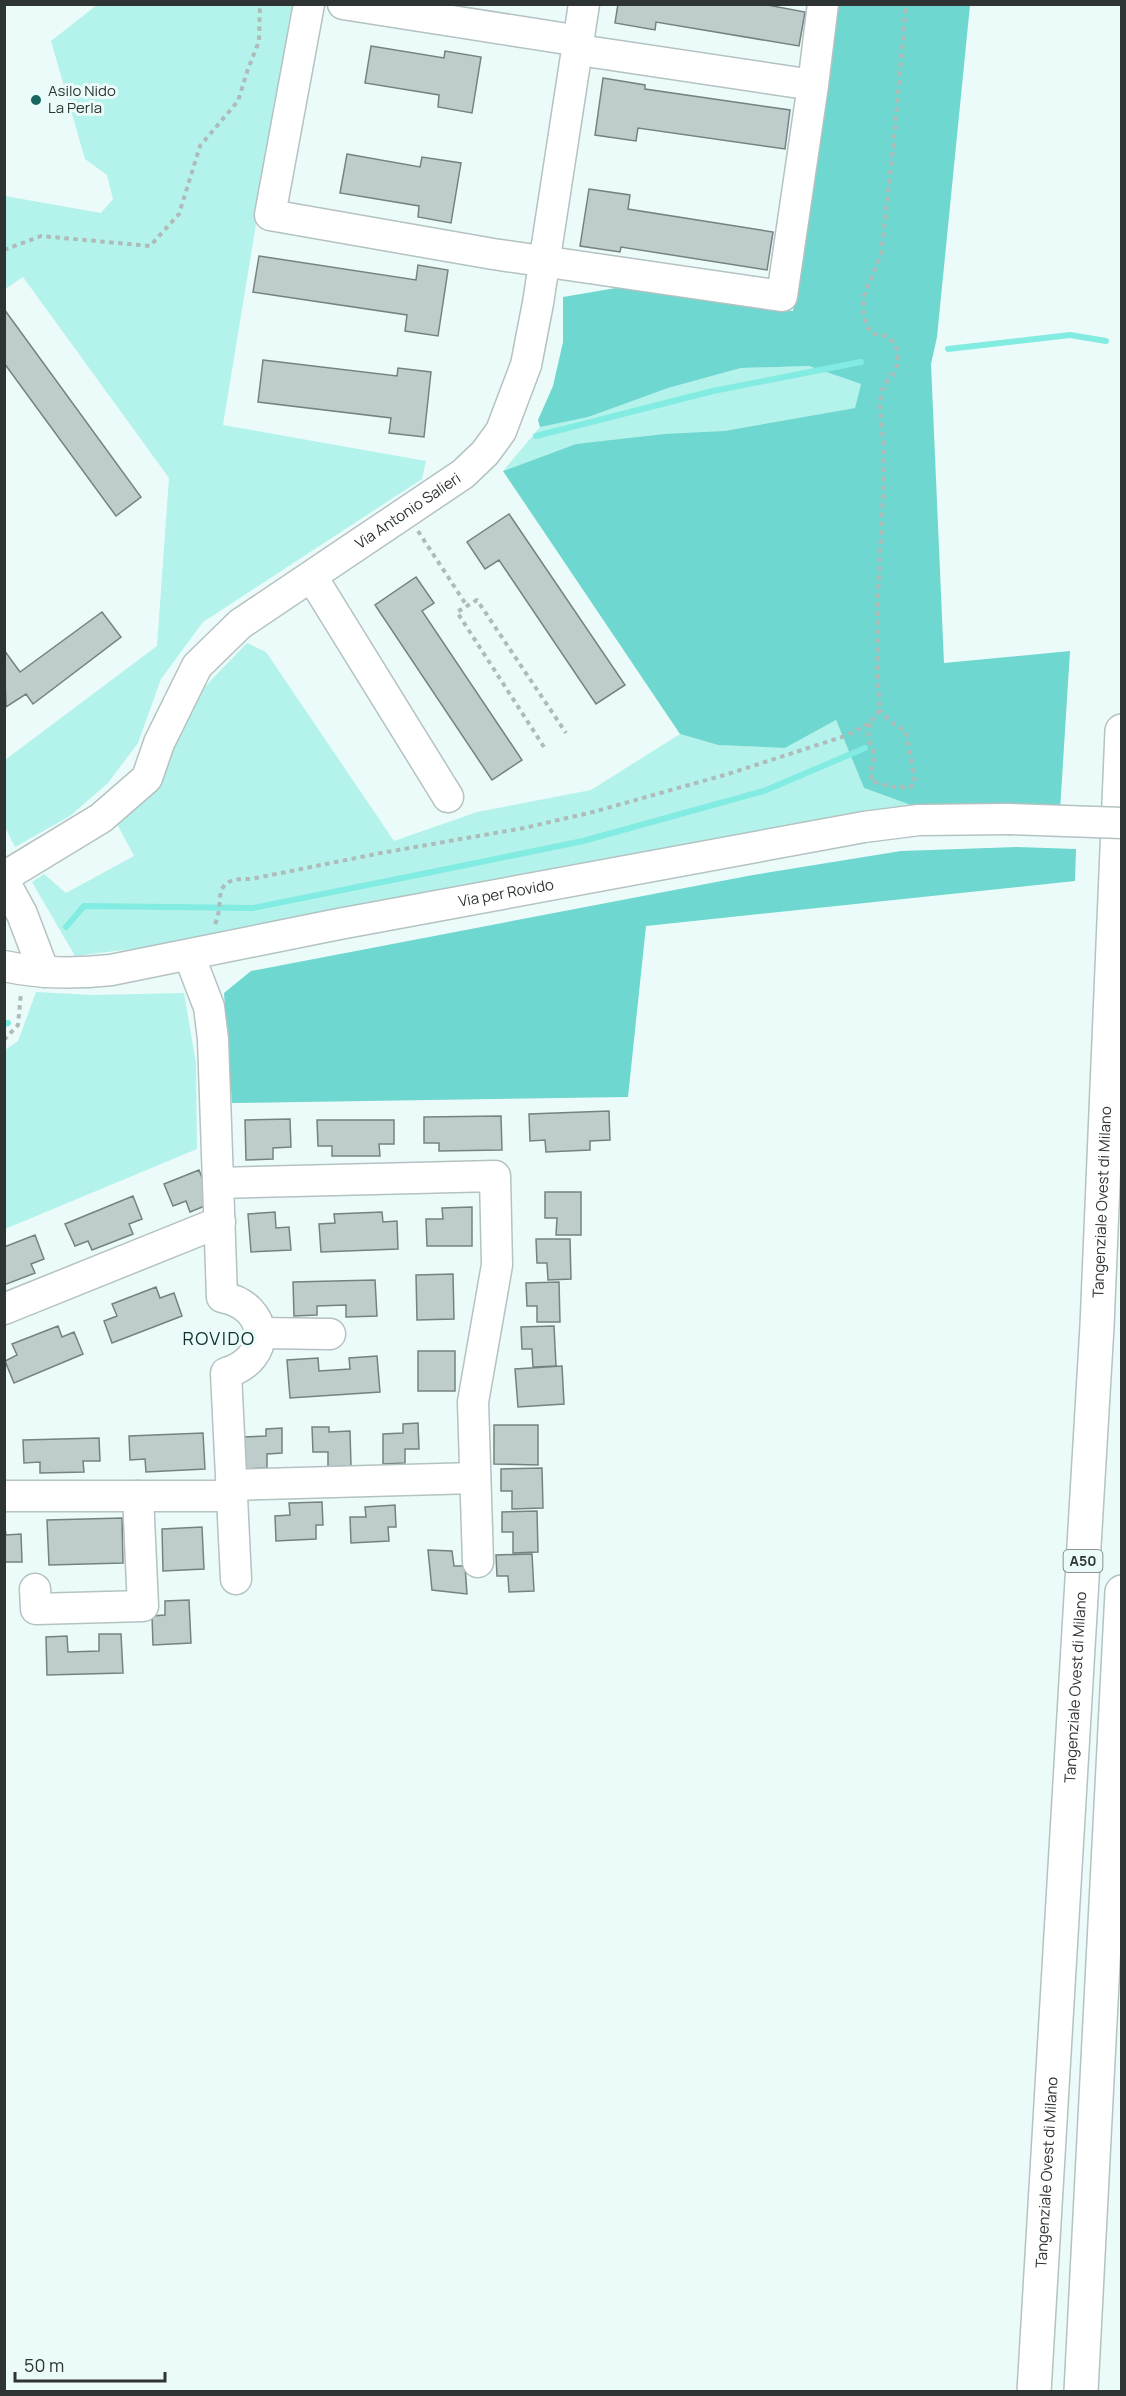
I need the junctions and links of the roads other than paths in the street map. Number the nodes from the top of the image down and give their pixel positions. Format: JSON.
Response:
{"nodes":[{"id":1,"x":309,"y":4,"type":"edge"},
{"id":2,"x":343,"y":4,"type":"edge"},
{"id":3,"x":584,"y":4,"type":"edge"},
{"id":4,"x":823,"y":4,"type":"edge"},
{"id":5,"x":579,"y":45,"type":"junction"},
{"id":6,"x":813,"y":85,"type":"junction"},
{"id":7,"x":545,"y":260,"type":"junction"},
{"id":8,"x":312,"y":577,"type":"junction"},
{"id":9,"x":1122,"y":731,"type":"edge"},
{"id":10,"x":448,"y":796,"type":"dead end"},
{"id":11,"x":1122,"y":823,"type":"edge"},
{"id":12,"x":4,"y":879,"type":"edge"},
{"id":13,"x":189,"y":955,"type":"junction"},
{"id":14,"x":24,"y":969,"type":"edge"},
{"id":15,"x":219,"y":1183,"type":"junction"},
{"id":16,"x":220,"y":1222,"type":"junction"},
{"id":17,"x":4,"y":1309,"type":"edge"},
{"id":18,"x":260,"y":1333,"type":"junction"},
{"id":19,"x":330,"y":1334,"type":"dead end"},
{"id":20,"x":475,"y":1478,"type":"junction"},
{"id":21,"x":232,"y":1490,"type":"junction"},
{"id":22,"x":4,"y":1496,"type":"edge"},
{"id":23,"x":138,"y":1496,"type":"junction"},
{"id":24,"x":478,"y":1562,"type":"dead end"},
{"id":25,"x":236,"y":1579,"type":"dead end"},
{"id":26,"x":34,"y":1589,"type":"dead end"},
{"id":27,"x":1122,"y":1592,"type":"edge"},
{"id":28,"x":1034,"y":2391,"type":"edge"},
{"id":29,"x":1082,"y":2391,"type":"edge"}],
"edges":[{"from":1,"to":7,"type":"street"},
{"from":2,"to":5,"type":"street"},
{"from":3,"to":5,"type":"street","name":"Via Antonio Salieri"},
{"from":4,"to":6,"type":"street"},
{"from":5,"to":6,"type":"street"},
{"from":5,"to":7,"type":"street","name":"Via Antonio Salieri"},
{"from":6,"to":7,"type":"street"},
{"from":7,"to":8,"type":"street","name":"Via Antonio Salieri"},
{"from":8,"to":10,"type":"street"},
{"from":8,"to":12,"type":"street","name":"Via Antonio Salieri"},
{"from":9,"to":28,"type":"highway","name":"Tangenziale Ovest di Milano","number":"A50"},
{"from":11,"to":13,"type":"street","name":"Via per Rovido","bridge":true},
{"from":12,"to":14,"type":"street"},
{"from":13,"to":14,"type":"street","name":"Via per Rovido"},
{"from":13,"to":15,"type":"street"},
{"from":15,"to":16,"type":"street"},
{"from":15,"to":20,"type":"street"},
{"from":16,"to":17,"type":"street"},
{"from":16,"to":18,"type":"street"},
{"from":18,"to":19,"type":"street"},
{"from":18,"to":21,"type":"street"},
{"from":20,"to":21,"type":"street"},
{"from":20,"to":24,"type":"street"},
{"from":21,"to":23,"type":"street"},
{"from":21,"to":25,"type":"street"},
{"from":22,"to":23,"type":"street"},
{"from":23,"to":26,"type":"street"},
{"from":27,"to":29,"type":"highway"}]}
